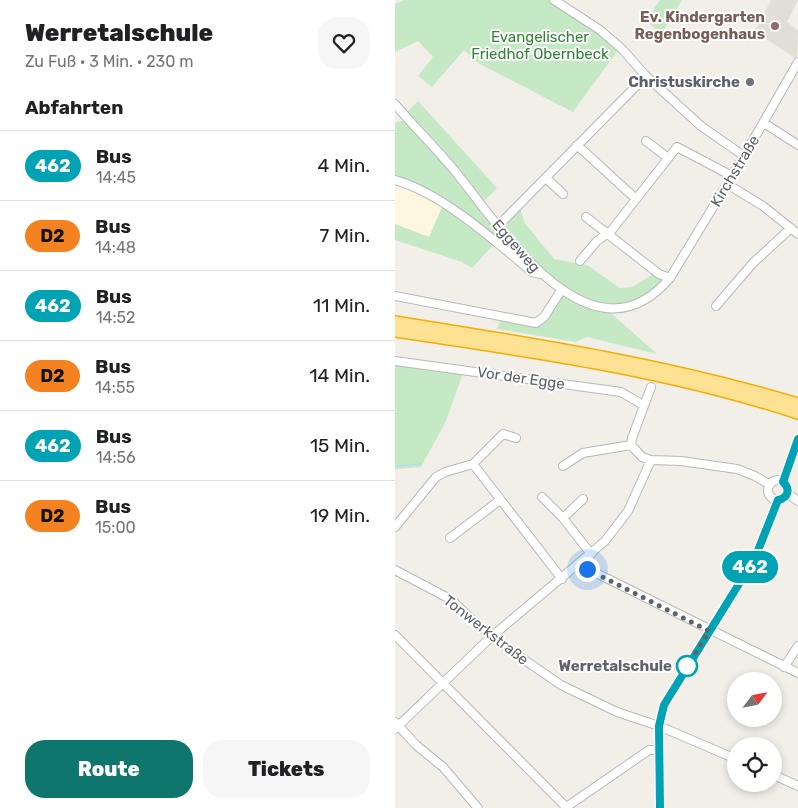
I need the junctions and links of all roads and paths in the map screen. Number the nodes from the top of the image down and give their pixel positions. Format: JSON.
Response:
{"nodes":[{"id":1,"x":554,"y":0,"type":"edge"},
{"id":2,"x":797,"y":67,"type":"edge"},
{"id":3,"x":646,"y":76,"type":"junction"},
{"id":4,"x":395,"y":104,"type":"edge"},
{"id":5,"x":764,"y":123,"type":"junction"},
{"id":6,"x":646,"y":141,"type":"dead end"},
{"id":7,"x":577,"y":145,"type":"junction"},
{"id":8,"x":798,"y":145,"type":"edge"},
{"id":9,"x":744,"y":156,"type":"junction"},
{"id":10,"x":668,"y":158,"type":"junction"},
{"id":11,"x":732,"y":176,"type":"junction"},
{"id":12,"x":546,"y":178,"type":"junction"},
{"id":13,"x":395,"y":180,"type":"edge"},
{"id":14,"x":727,"y":184,"type":"junction"},
{"id":15,"x":563,"y":194,"type":"dead end"},
{"id":16,"x":636,"y":199,"type":"junction"},
{"id":17,"x":586,"y":217,"type":"dead end"},
{"id":18,"x":498,"y":226,"type":"junction"},
{"id":19,"x":791,"y":228,"type":"junction"},
{"id":20,"x":607,"y":233,"type":"junction"},
{"id":21,"x":798,"y":234,"type":"edge"},
{"id":22,"x":580,"y":261,"type":"dead end"},
{"id":23,"x":540,"y":274,"type":"junction"},
{"id":24,"x":670,"y":278,"type":"junction"},
{"id":25,"x":562,"y":289,"type":"junction"},
{"id":26,"x":395,"y":296,"type":"edge"},
{"id":27,"x":716,"y":306,"type":"dead end"},
{"id":28,"x":395,"y":322,"type":"edge"},
{"id":29,"x":395,"y":331,"type":"edge"},
{"id":30,"x":395,"y":361,"type":"edge"},
{"id":31,"x":651,"y":387,"type":"dead end"},
{"id":32,"x":643,"y":406,"type":"junction"},
{"id":33,"x":798,"y":410,"type":"edge"},
{"id":34,"x":516,"y":438,"type":"dead end"},
{"id":35,"x":798,"y":439,"type":"edge"},
{"id":36,"x":631,"y":445,"type":"junction"},
{"id":37,"x":651,"y":460,"type":"junction"},
{"id":38,"x":473,"y":464,"type":"junction"},
{"id":39,"x":563,"y":466,"type":"dead end"},
{"id":40,"x":783,"y":482,"type":"junction"},
{"id":41,"x":770,"y":485,"type":"junction"},
{"id":42,"x":787,"y":493,"type":"junction"},
{"id":43,"x":542,"y":497,"type":"dead end"},
{"id":44,"x":583,"y":499,"type":"dead end"},
{"id":45,"x":500,"y":500,"type":"junction"},
{"id":46,"x":778,"y":500,"type":"junction"},
{"id":47,"x":798,"y":501,"type":"edge"},
{"id":48,"x":563,"y":518,"type":"junction"},
{"id":49,"x":395,"y":528,"type":"edge"},
{"id":50,"x":450,"y":538,"type":"dead end"},
{"id":51,"x":591,"y":554,"type":"junction"},
{"id":52,"x":581,"y":563,"type":"junction"},
{"id":53,"x":395,"y":570,"type":"edge"},
{"id":54,"x":562,"y":579,"type":"junction"},
{"id":55,"x":709,"y":631,"type":"junction"},
{"id":56,"x":395,"y":635,"type":"edge"},
{"id":57,"x":491,"y":637,"type":"junction"},
{"id":58,"x":798,"y":646,"type":"edge"},
{"id":59,"x":784,"y":667,"type":"junction"},
{"id":60,"x":798,"y":673,"type":"edge"},
{"id":61,"x":443,"y":684,"type":"junction"},
{"id":62,"x":396,"y":725,"type":"edge"},
{"id":63,"x":659,"y":726,"type":"junction"},
{"id":64,"x":659,"y":750,"type":"junction"},
{"id":65,"x":727,"y":755,"type":"edge"},
{"id":66,"x":782,"y":779,"type":"edge"},
{"id":67,"x":798,"y":786,"type":"edge"},
{"id":68,"x":479,"y":808,"type":"edge"},
{"id":69,"x":566,"y":808,"type":"edge"},
{"id":70,"x":660,"y":808,"type":"edge"}],
"edges":[{"from":1,"to":3,"type":"street"},
{"from":2,"to":5,"type":"street","name":"Kirchstraße"},
{"from":3,"to":7,"type":"street"},
{"from":3,"to":9,"type":"street"},
{"from":4,"to":18,"type":"street","name":"Eggeweg"},
{"from":5,"to":8,"type":"street"},
{"from":5,"to":9,"type":"street","name":"Kirchstraße"},
{"from":6,"to":10,"type":"street"},
{"from":7,"to":12,"type":"street"},
{"from":7,"to":16,"type":"street"},
{"from":9,"to":11,"type":"street","name":"Kirchstraße"},
{"from":10,"to":11,"type":"street"},
{"from":10,"to":16,"type":"street"},
{"from":11,"to":14,"type":"street","name":"Kirchstraße"},
{"from":12,"to":15,"type":"street"},
{"from":12,"to":18,"type":"street"},
{"from":13,"to":23,"type":"street"},
{"from":14,"to":19,"type":"street"},
{"from":14,"to":24,"type":"street","name":"Kirchstraße"},
{"from":16,"to":20,"type":"street"},
{"from":17,"to":20,"type":"street"},
{"from":18,"to":23,"type":"street","name":"Eggeweg"},
{"from":19,"to":21,"type":"street"},
{"from":19,"to":27,"type":"street"},
{"from":20,"to":22,"type":"street"},
{"from":20,"to":24,"type":"street"},
{"from":23,"to":25,"type":"street","name":"Eggeweg"},
{"from":24,"to":25,"type":"street","name":"Eggeweg"},
{"from":25,"to":26,"type":"street"},
{"from":28,"to":33,"type":"highway"},
{"from":29,"to":33,"type":"highway"},
{"from":30,"to":32,"type":"street","name":"Vor der Egge"},
{"from":31,"to":32,"type":"street"},
{"from":32,"to":36,"type":"street"},
{"from":34,"to":38,"type":"street"},
{"from":35,"to":40,"type":"street"},
{"from":36,"to":37,"type":"street"},
{"from":36,"to":39,"type":"street"},
{"from":37,"to":41,"type":"street"},
{"from":37,"to":51,"type":"street"},
{"from":38,"to":45,"type":"street"},
{"from":38,"to":49,"type":"street"},
{"from":40,"to":41,"type":"street"},
{"from":40,"to":42,"type":"street"},
{"from":41,"to":46,"type":"street"},
{"from":42,"to":46,"type":"street"},
{"from":42,"to":47,"type":"street"},
{"from":43,"to":48,"type":"street"},
{"from":44,"to":48,"type":"street"},
{"from":45,"to":50,"type":"street"},
{"from":45,"to":54,"type":"street"},
{"from":46,"to":55,"type":"street"},
{"from":48,"to":51,"type":"street"},
{"from":51,"to":52,"type":"street"},
{"from":52,"to":54,"type":"street"},
{"from":52,"to":55,"type":"street"},
{"from":53,"to":57,"type":"street","name":"Tonwerkstraße"},
{"from":54,"to":57,"type":"street"},
{"from":55,"to":59,"type":"street"},
{"from":55,"to":63,"type":"street"},
{"from":56,"to":61,"type":"street"},
{"from":57,"to":61,"type":"street"},
{"from":57,"to":63,"type":"street","name":"Tonwerkstraße"},
{"from":58,"to":59,"type":"street"},
{"from":59,"to":60,"type":"street"},
{"from":61,"to":62,"type":"street"},
{"from":61,"to":69,"type":"street"},
{"from":62,"to":68,"type":"street"},
{"from":63,"to":64,"type":"street"},
{"from":63,"to":65,"type":"street","name":"Tonwerkstraße"},
{"from":64,"to":69,"type":"street"},
{"from":64,"to":70,"type":"street"},
{"from":66,"to":67,"type":"street"}]}
